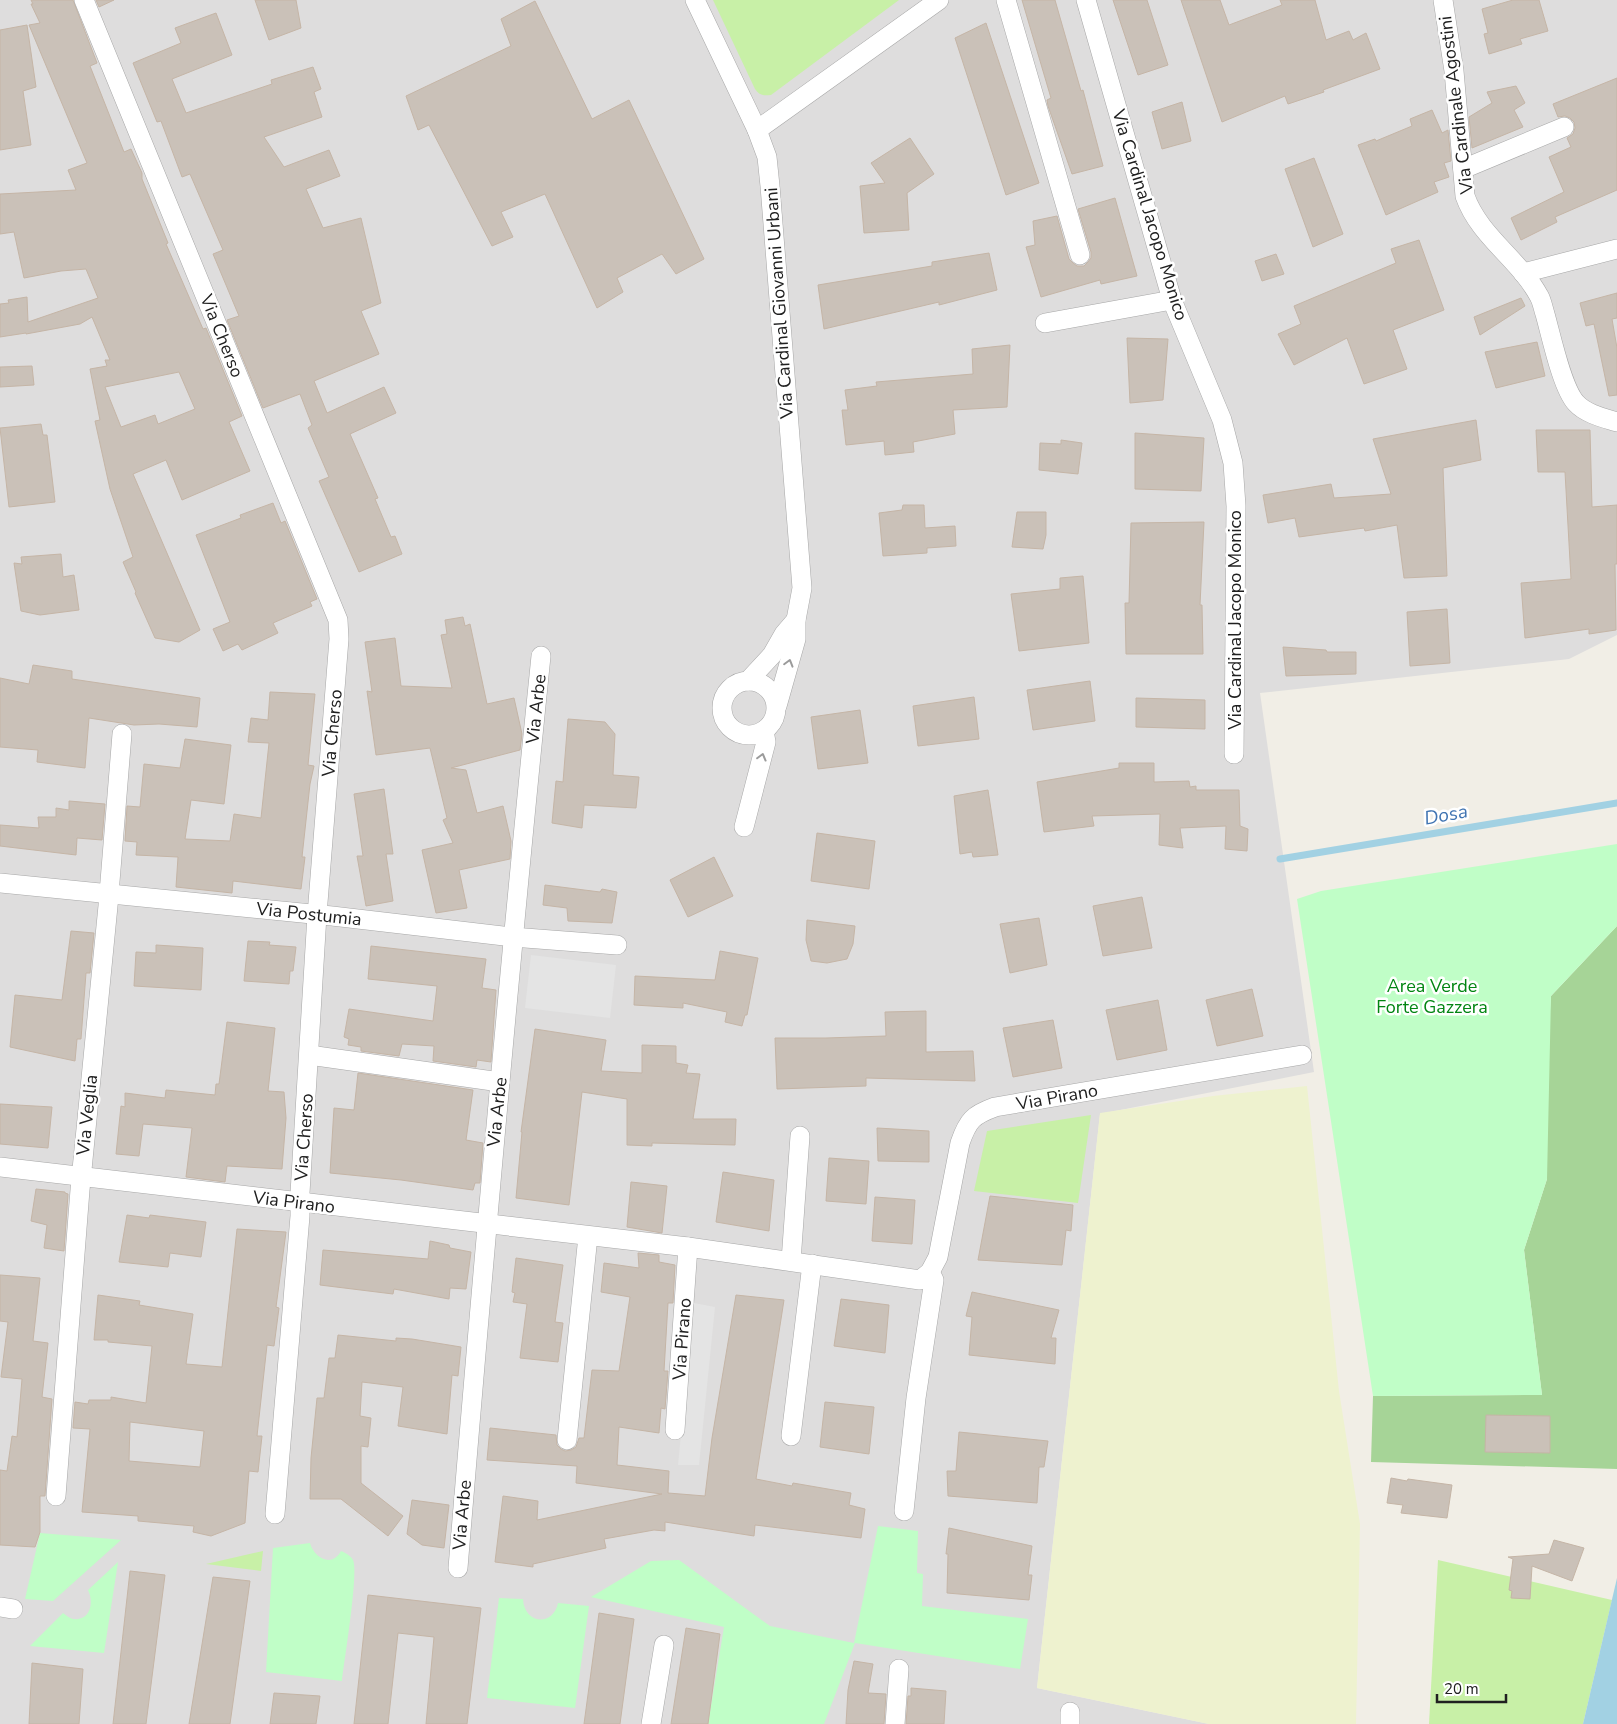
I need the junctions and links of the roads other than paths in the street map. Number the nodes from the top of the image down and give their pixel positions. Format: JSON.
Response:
{"nodes":[{"id":1,"x":84,"y":0,"type":"edge"},
{"id":2,"x":695,"y":0,"type":"edge"},
{"id":3,"x":939,"y":0,"type":"edge"},
{"id":4,"x":1006,"y":0,"type":"edge"},
{"id":5,"x":1086,"y":0,"type":"edge"},
{"id":6,"x":1443,"y":0,"type":"edge"},
{"id":7,"x":1564,"y":127,"type":"dead end"},
{"id":8,"x":757,"y":130,"type":"junction"},
{"id":9,"x":1463,"y":169,"type":"junction"},
{"id":10,"x":1617,"y":249,"type":"edge"},
{"id":11,"x":1080,"y":255,"type":"dead end"},
{"id":12,"x":1523,"y":273,"type":"junction"},
{"id":13,"x":1172,"y":300,"type":"junction"},
{"id":14,"x":1045,"y":323,"type":"dead end"},
{"id":15,"x":1617,"y":422,"type":"edge"},
{"id":16,"x":796,"y":620,"type":"junction"},
{"id":17,"x":541,"y":656,"type":"dead end"},
{"id":18,"x":748,"y":681,"type":"junction"},
{"id":19,"x":776,"y":706,"type":"junction"},
{"id":20,"x":764,"y":731,"type":"junction"},
{"id":21,"x":122,"y":734,"type":"dead end"},
{"id":22,"x":1234,"y":754,"type":"dead end"},
{"id":23,"x":744,"y":827,"type":"dead end"},
{"id":24,"x":0,"y":883,"type":"edge"},
{"id":25,"x":108,"y":894,"type":"junction"},
{"id":26,"x":317,"y":914,"type":"junction"},
{"id":27,"x":512,"y":936,"type":"junction"},
{"id":28,"x":617,"y":945,"type":"dead end"},
{"id":29,"x":309,"y":1055,"type":"junction"},
{"id":30,"x":1302,"y":1055,"type":"dead end"},
{"id":31,"x":500,"y":1082,"type":"junction"},
{"id":32,"x":800,"y":1136,"type":"dead end"},
{"id":33,"x":0,"y":1167,"type":"edge"},
{"id":34,"x":81,"y":1177,"type":"junction"},
{"id":35,"x":300,"y":1203,"type":"junction"},
{"id":36,"x":486,"y":1225,"type":"junction"},
{"id":37,"x":588,"y":1236,"type":"junction"},
{"id":38,"x":688,"y":1247,"type":"junction"},
{"id":39,"x":791,"y":1261,"type":"junction"},
{"id":40,"x":812,"y":1264,"type":"junction"},
{"id":41,"x":930,"y":1272,"type":"junction"},
{"id":42,"x":675,"y":1430,"type":"dead end"},
{"id":43,"x":791,"y":1436,"type":"dead end"},
{"id":44,"x":567,"y":1440,"type":"dead end"},
{"id":45,"x":56,"y":1496,"type":"dead end"},
{"id":46,"x":904,"y":1511,"type":"dead end"},
{"id":47,"x":275,"y":1514,"type":"dead end"},
{"id":48,"x":458,"y":1568,"type":"dead end"},
{"id":49,"x":664,"y":1645,"type":"dead end"},
{"id":50,"x":899,"y":1669,"type":"dead end"},
{"id":51,"x":651,"y":1724,"type":"edge"},
{"id":52,"x":895,"y":1724,"type":"edge"}],
"edges":[{"from":1,"to":26,"type":"street","name":"Via Cherso"},
{"from":2,"to":8,"type":"street","name":"Via Cardinal Giovanni Urbani"},
{"from":3,"to":8,"type":"street"},
{"from":4,"to":11,"type":"street"},
{"from":5,"to":13,"type":"street","name":"Via Cardinal Jacopo Monico"},
{"from":6,"to":9,"type":"street","name":"Via Cardinale Agostini"},
{"from":7,"to":9,"type":"street"},
{"from":8,"to":16,"type":"street","name":"Via Cardinal Giovanni Urbani"},
{"from":9,"to":12,"type":"street","name":"Via Cardinale Agostini"},
{"from":10,"to":12,"type":"street"},
{"from":12,"to":15,"type":"street","name":"Via Cardinale Agostini"},
{"from":13,"to":14,"type":"street"},
{"from":13,"to":22,"type":"street","name":"Via Cardinal Jacopo Monico"},
{"from":16,"to":18,"type":"street"},
{"from":19,"to":16,"type":"street","name":"Via Cardinal Giovanni Urbani","one_way":true},
{"from":17,"to":27,"type":"street","name":"Via Arbe"},
{"from":18,"to":19,"type":"street"},
{"from":18,"to":20,"type":"street"},
{"from":19,"to":20,"type":"street"},
{"from":23,"to":20,"type":"street","one_way":true},
{"from":21,"to":25,"type":"street","name":"Via Veglia"},
{"from":24,"to":25,"type":"street","name":"Via Postumia"},
{"from":25,"to":26,"type":"street","name":"Via Postumia"},
{"from":25,"to":34,"type":"street","name":"Via Veglia"},
{"from":26,"to":27,"type":"street","name":"Via Postumia"},
{"from":26,"to":29,"type":"street","name":"Via Cherso"},
{"from":27,"to":28,"type":"street","name":"Via Postumia"},
{"from":27,"to":31,"type":"street","name":"Via Arbe"},
{"from":29,"to":31,"type":"street"},
{"from":29,"to":35,"type":"street","name":"Via Cherso"},
{"from":30,"to":41,"type":"street","name":"Via Pirano"},
{"from":31,"to":36,"type":"street","name":"Via Arbe"},
{"from":32,"to":39,"type":"street"},
{"from":33,"to":34,"type":"street","name":"Via Pirano"},
{"from":34,"to":35,"type":"street","name":"Via Pirano"},
{"from":34,"to":45,"type":"street","name":"Via Veglia"},
{"from":35,"to":36,"type":"street","name":"Via Pirano"},
{"from":35,"to":47,"type":"street","name":"Via Cherso"},
{"from":36,"to":37,"type":"street","name":"Via Pirano"},
{"from":36,"to":48,"type":"street","name":"Via Arbe"},
{"from":37,"to":38,"type":"street","name":"Via Pirano"},
{"from":37,"to":44,"type":"street"},
{"from":38,"to":39,"type":"street","name":"Via Pirano"},
{"from":38,"to":42,"type":"street","name":"Via Pirano"},
{"from":39,"to":40,"type":"street","name":"Via Pirano"},
{"from":40,"to":41,"type":"street","name":"Via Pirano"},
{"from":40,"to":43,"type":"street"},
{"from":41,"to":46,"type":"street","name":"Via Pirano"},
{"from":49,"to":51,"type":"street"},
{"from":50,"to":52,"type":"street"}]}
